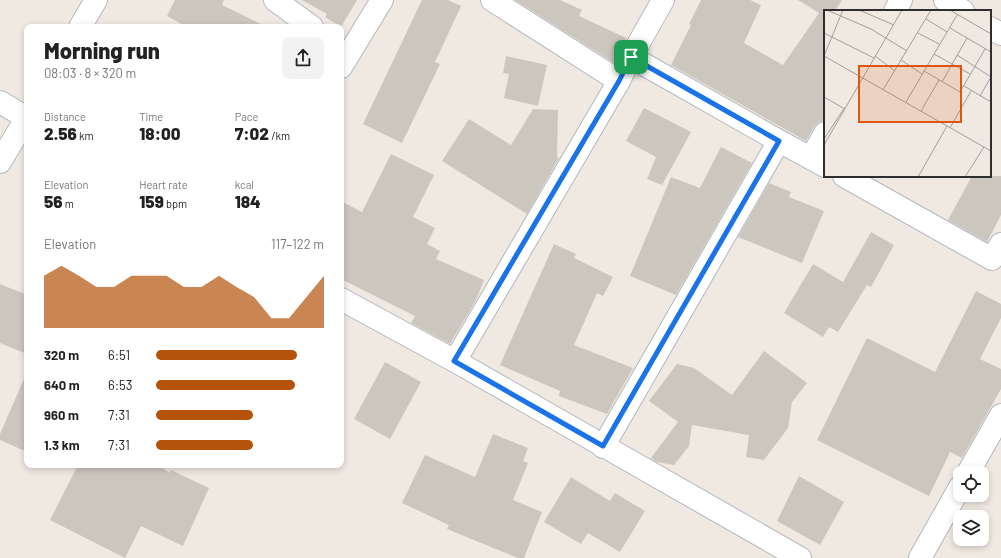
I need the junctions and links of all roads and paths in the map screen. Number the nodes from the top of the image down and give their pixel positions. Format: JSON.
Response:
{"nodes":[{"id":1,"x":96,"y":0,"type":"edge"},
{"id":2,"x":275,"y":0,"type":"edge"},
{"id":3,"x":382,"y":0,"type":"edge"},
{"id":4,"x":492,"y":0,"type":"edge"},
{"id":5,"x":663,"y":0,"type":"edge"},
{"id":6,"x":901,"y":0,"type":"edge"},
{"id":7,"x":944,"y":0,"type":"edge"},
{"id":8,"x":896,"y":10,"type":"edge"},
{"id":9,"x":961,"y":10,"type":"edge"},
{"id":10,"x":82,"y":24,"type":"edge"},
{"id":11,"x":308,"y":24,"type":"edge"},
{"id":12,"x":991,"y":29,"type":"edge"},
{"id":13,"x":1001,"y":34,"type":"edge"},
{"id":14,"x":344,"y":56,"type":"edge"},
{"id":15,"x":631,"y":57,"type":"junction"},
{"id":16,"x":619,"y":81,"type":"junction"},
{"id":17,"x":0,"y":102,"type":"edge"},
{"id":18,"x":24,"y":116,"type":"edge"},
{"id":19,"x":24,"y":123,"type":"edge"},
{"id":20,"x":824,"y":138,"type":"edge"},
{"id":21,"x":779,"y":141,"type":"junction"},
{"id":22,"x":0,"y":162,"type":"edge"},
{"id":23,"x":818,"y":162,"type":"edge"},
{"id":24,"x":846,"y":177,"type":"edge"},
{"id":25,"x":998,"y":256,"type":"edge"},
{"id":26,"x":344,"y":301,"type":"edge"},
{"id":27,"x":454,"y":361,"type":"junction"},
{"id":28,"x":1001,"y":415,"type":"edge"},
{"id":29,"x":603,"y":446,"type":"junction"},
{"id":30,"x":972,"y":466,"type":"edge"},
{"id":31,"x":953,"y":499,"type":"edge"},
{"id":32,"x":800,"y":558,"type":"edge"},
{"id":33,"x":920,"y":558,"type":"edge"}],
"edges":[{"from":1,"to":10,"type":"street"},
{"from":2,"to":11,"type":"street"},
{"from":3,"to":14,"type":"street"},
{"from":4,"to":16,"type":"street"},
{"from":5,"to":15,"type":"street"},
{"from":6,"to":8,"type":"street"},
{"from":7,"to":9,"type":"street"},
{"from":12,"to":13,"type":"street"},
{"from":15,"to":16,"type":"street"},
{"from":15,"to":21,"type":"street"},
{"from":16,"to":27,"type":"street"},
{"from":17,"to":18,"type":"street"},
{"from":19,"to":22,"type":"street"},
{"from":20,"to":23,"type":"street"},
{"from":21,"to":23,"type":"street"},
{"from":21,"to":29,"type":"street"},
{"from":24,"to":25,"type":"street"},
{"from":26,"to":27,"type":"street"},
{"from":27,"to":29,"type":"street"},
{"from":28,"to":30,"type":"street"},
{"from":29,"to":32,"type":"street"},
{"from":31,"to":33,"type":"street"}]}
